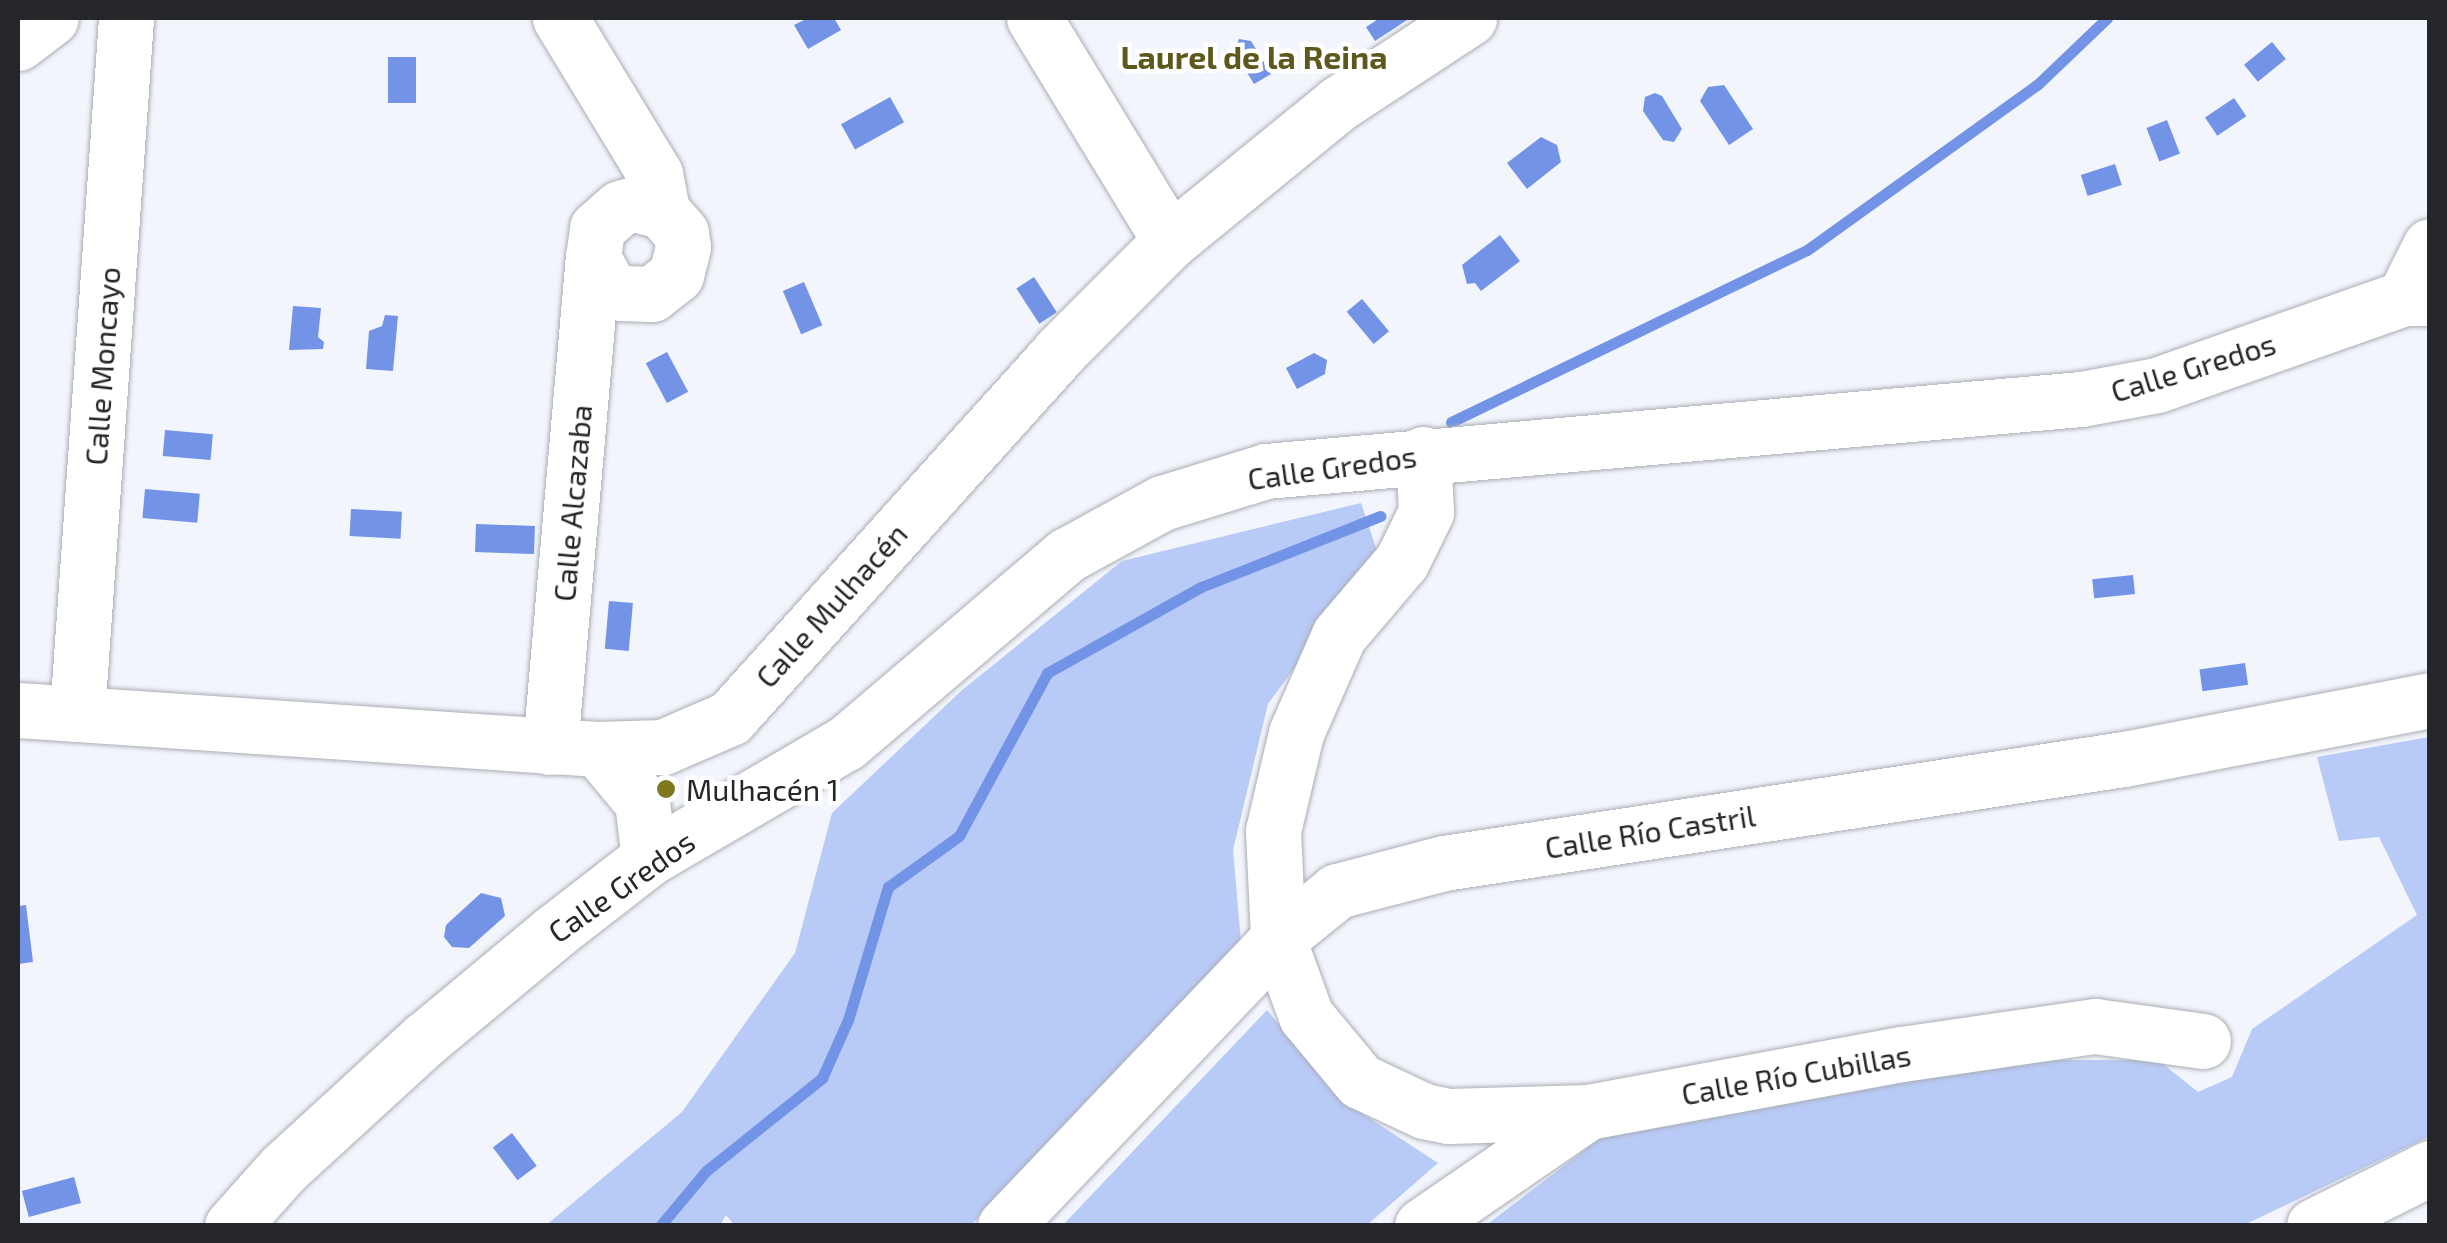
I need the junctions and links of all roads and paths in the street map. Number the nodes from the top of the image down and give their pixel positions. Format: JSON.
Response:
{"nodes":[{"id":1,"x":51,"y":18,"type":"edge"},
{"id":2,"x":126,"y":18,"type":"edge"},
{"id":3,"x":560,"y":18,"type":"edge"},
{"id":4,"x":1034,"y":18,"type":"edge"},
{"id":5,"x":1458,"y":21,"type":"edge"},
{"id":6,"x":18,"y":42,"type":"edge"},
{"id":7,"x":662,"y":211,"type":"junction"},
{"id":8,"x":1170,"y":240,"type":"junction"},
{"id":9,"x":2430,"y":246,"type":"edge"},
{"id":10,"x":593,"y":258,"type":"junction"},
{"id":11,"x":2417,"y":298,"type":"edge"},
{"id":12,"x":1423,"y":454,"type":"junction"},
{"id":13,"x":2430,"y":700,"type":"edge"},
{"id":14,"x":18,"y":710,"type":"edge"},
{"id":15,"x":77,"y":714,"type":"junction"},
{"id":16,"x":574,"y":748,"type":"junction"},
{"id":17,"x":649,"y":858,"type":"junction"},
{"id":18,"x":1278,"y":939,"type":"junction"},
{"id":19,"x":2203,"y":1041,"type":"dead end"},
{"id":20,"x":1588,"y":1112,"type":"junction"},
{"id":21,"x":1448,"y":1116,"type":"junction"},
{"id":22,"x":2430,"y":1168,"type":"edge"},
{"id":23,"x":1441,"y":1211,"type":"edge"},
{"id":24,"x":232,"y":1226,"type":"edge"},
{"id":25,"x":1005,"y":1226,"type":"edge"},
{"id":26,"x":2314,"y":1226,"type":"edge"}],
"edges":[{"from":1,"to":6,"type":"street"},
{"from":2,"to":15,"type":"street","name":"Calle Moncayo"},
{"from":3,"to":7,"type":"street"},
{"from":4,"to":8,"type":"street"},
{"from":5,"to":8,"type":"street","name":"Calle Mulhacén"},
{"from":7,"to":10,"type":"street","name":"Calle Alcazaba"},
{"from":7,"to":10,"type":"street"},
{"from":8,"to":16,"type":"street","name":"Calle Mulhacén"},
{"from":9,"to":11,"type":"street"},
{"from":10,"to":16,"type":"street","name":"Calle Alcazaba"},
{"from":11,"to":12,"type":"street","name":"Calle Gredos"},
{"from":12,"to":17,"type":"street","name":"Calle Gredos"},
{"from":12,"to":18,"type":"street"},
{"from":13,"to":18,"type":"street","name":"Calle Río Castril"},
{"from":14,"to":15,"type":"street","name":"Calle Mulhacén"},
{"from":15,"to":16,"type":"street","name":"Calle Mulhacén"},
{"from":16,"to":17,"type":"street"},
{"from":17,"to":24,"type":"street","name":"Calle Gredos"},
{"from":18,"to":21,"type":"street"},
{"from":18,"to":25,"type":"street","name":"Calle Río Castril"},
{"from":19,"to":20,"type":"street","name":"Calle Río Cubillas"},
{"from":20,"to":21,"type":"street"},
{"from":20,"to":23,"type":"street","name":"Calle Río Cubillas"},
{"from":21,"to":23,"type":"street"},
{"from":22,"to":26,"type":"street"}]}
